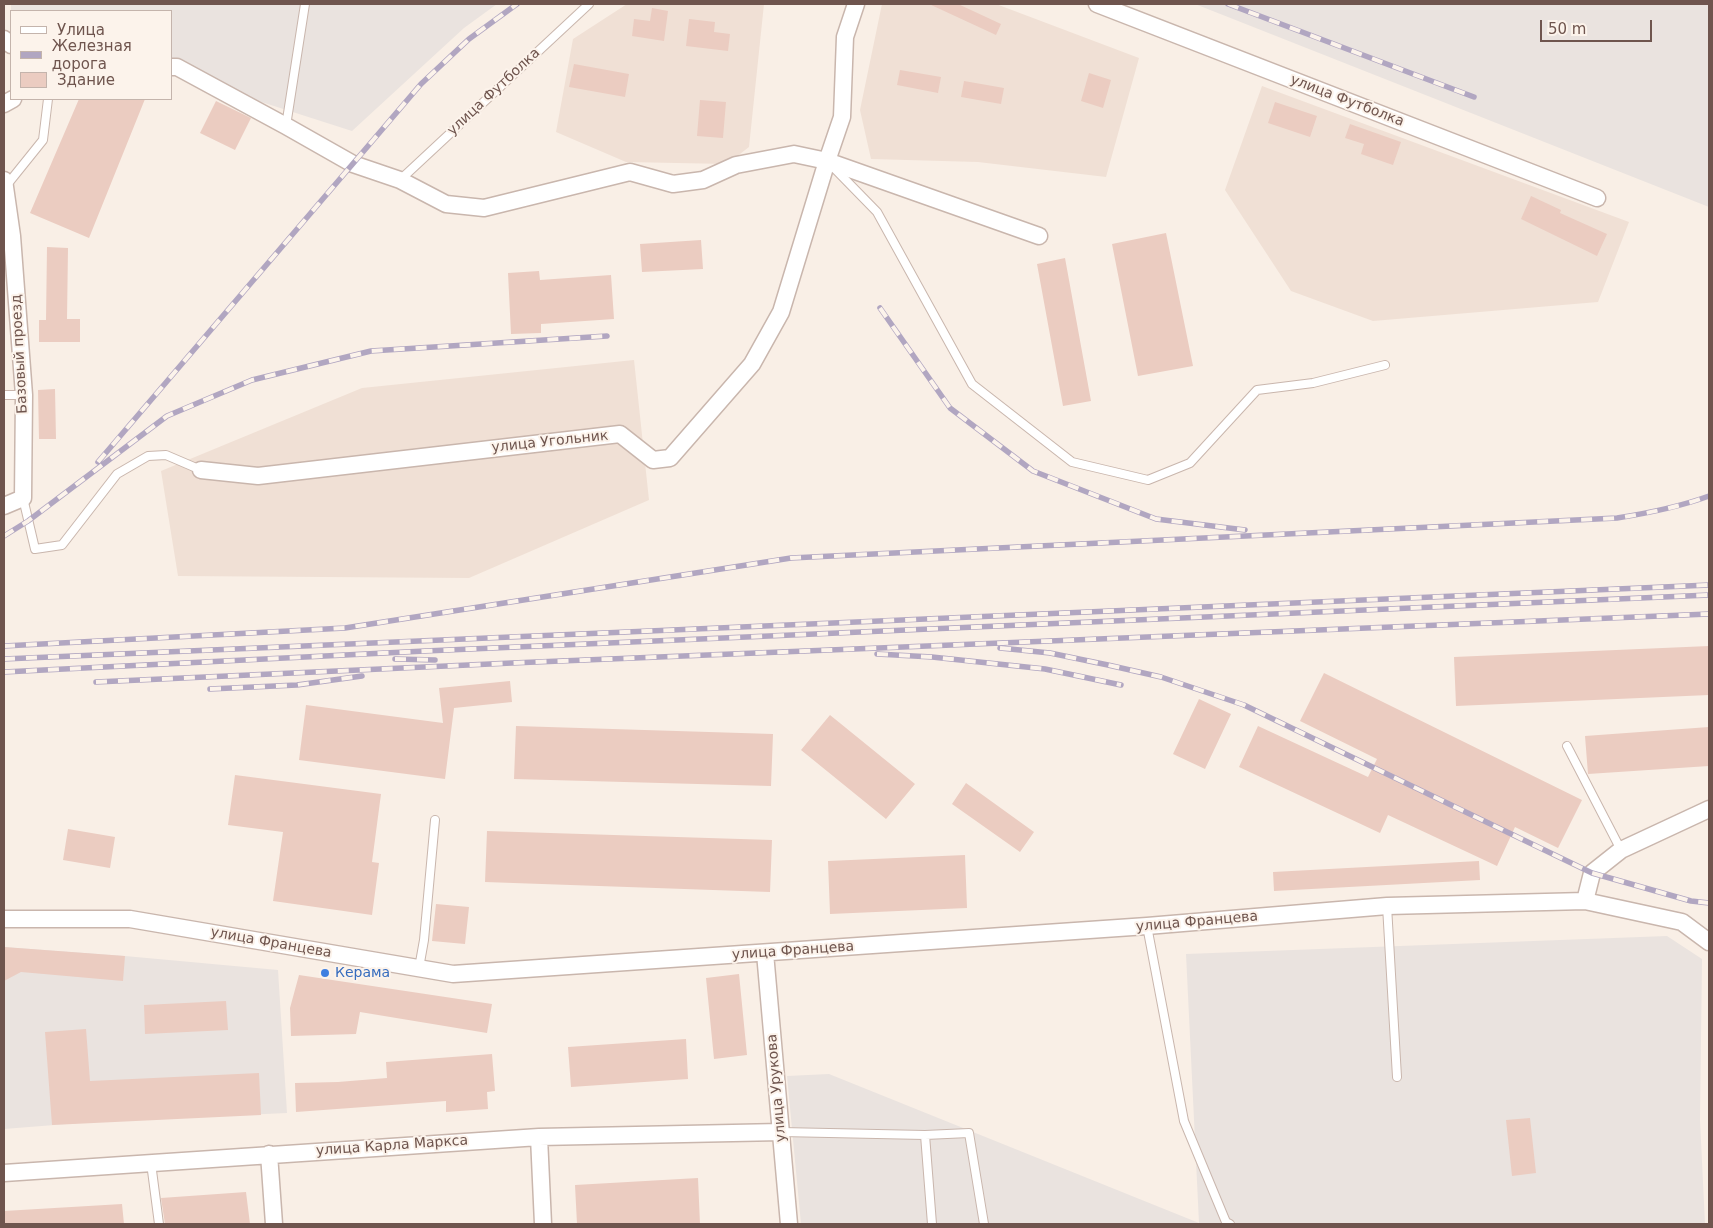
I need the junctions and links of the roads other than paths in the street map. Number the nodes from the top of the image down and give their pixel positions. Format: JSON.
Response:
{"nodes":[{"id":1,"x":305,"y":4,"type":"edge"},
{"id":2,"x":589,"y":4,"type":"edge"},
{"id":3,"x":856,"y":4,"type":"edge"},
{"id":4,"x":1097,"y":4,"type":"edge"},
{"id":5,"x":172,"y":68,"type":"edge"},
{"id":6,"x":48,"y":100,"type":"edge"},
{"id":7,"x":286,"y":126,"type":"junction"},
{"id":8,"x":827,"y":161,"type":"junction"},
{"id":9,"x":400,"y":180,"type":"junction"},
{"id":10,"x":4,"y":184,"type":"edge"},
{"id":11,"x":1597,"y":198,"type":"dead end"},
{"id":12,"x":8,"y":236,"type":"edge"},
{"id":13,"x":1039,"y":236,"type":"dead end"},
{"id":14,"x":1385,"y":365,"type":"dead end"},
{"id":15,"x":4,"y":395,"type":"edge"},
{"id":16,"x":24,"y":395,"type":"junction"},
{"id":17,"x":200,"y":470,"type":"joint"},
{"id":18,"x":23,"y":498,"type":"junction"},
{"id":19,"x":4,"y":506,"type":"edge"},
{"id":20,"x":1567,"y":746,"type":"dead end"},
{"id":21,"x":1709,"y":809,"type":"edge"},
{"id":22,"x":435,"y":820,"type":"dead end"},
{"id":23,"x":1621,"y":850,"type":"junction"},
{"id":24,"x":1585,"y":901,"type":"junction"},
{"id":25,"x":1386,"y":906,"type":"junction"},
{"id":26,"x":4,"y":919,"type":"edge"},
{"id":27,"x":1147,"y":926,"type":"junction"},
{"id":28,"x":1709,"y":942,"type":"edge"},
{"id":29,"x":765,"y":952,"type":"junction"},
{"id":30,"x":419,"y":968,"type":"junction"},
{"id":31,"x":1397,"y":1077,"type":"dead end"},
{"id":32,"x":781,"y":1132,"type":"junction"},
{"id":33,"x":925,"y":1135,"type":"junction"},
{"id":34,"x":539,"y":1137,"type":"junction"},
{"id":35,"x":269,"y":1154,"type":"junction"},
{"id":36,"x":152,"y":1163,"type":"junction"},
{"id":37,"x":4,"y":1173,"type":"edge"},
{"id":38,"x":159,"y":1224,"type":"edge"},
{"id":39,"x":274,"y":1224,"type":"edge"},
{"id":40,"x":543,"y":1224,"type":"edge"},
{"id":41,"x":789,"y":1224,"type":"edge"},
{"id":42,"x":932,"y":1224,"type":"edge"},
{"id":43,"x":984,"y":1224,"type":"edge"},
{"id":44,"x":1230,"y":1224,"type":"edge"}],
"edges":[{"from":1,"to":7,"type":"lane"},
{"from":2,"to":9,"type":"lane","name":"улица Футболка"},
{"from":3,"to":8,"type":"street","name":"улица Угольник"},
{"from":4,"to":11,"type":"street","name":"улица Футболка"},
{"from":5,"to":7,"type":"street"},
{"from":6,"to":10,"type":"lane"},
{"from":7,"to":9,"type":"street"},
{"from":8,"to":9,"type":"street"},
{"from":8,"to":13,"type":"street"},
{"from":8,"to":14,"type":"lane"},
{"from":8,"to":17,"type":"street","name":"улица Угольник"},
{"from":10,"to":12,"type":"street","name":"Базовый проезд"},
{"from":12,"to":16,"type":"street","name":"Базовый проезд"},
{"from":15,"to":16,"type":"lane"},
{"from":16,"to":18,"type":"street","name":"Базовый проезд"},
{"from":17,"to":18,"type":"lane"},
{"from":18,"to":19,"type":"street"},
{"from":20,"to":23,"type":"lane"},
{"from":21,"to":23,"type":"street"},
{"from":22,"to":30,"type":"lane"},
{"from":23,"to":24,"type":"street"},
{"from":24,"to":25,"type":"street","name":"улица Францева"},
{"from":24,"to":28,"type":"street","name":"улица Францева"},
{"from":25,"to":27,"type":"street","name":"улица Францева"},
{"from":25,"to":31,"type":"lane"},
{"from":26,"to":30,"type":"street","name":"улица Францева"},
{"from":27,"to":29,"type":"street","name":"улица Францева"},
{"from":27,"to":44,"type":"lane"},
{"from":29,"to":30,"type":"street","name":"улица Францева"},
{"from":29,"to":32,"type":"street","name":"улица Урукова"},
{"from":32,"to":33,"type":"lane"},
{"from":32,"to":34,"type":"street","name":"улица Карла Маркса"},
{"from":32,"to":41,"type":"street","name":"улица Урукова"},
{"from":33,"to":42,"type":"lane"},
{"from":33,"to":43,"type":"lane"},
{"from":34,"to":35,"type":"street","name":"улица Карла Маркса"},
{"from":34,"to":40,"type":"street"},
{"from":35,"to":36,"type":"street","name":"улица Карла Маркса"},
{"from":35,"to":39,"type":"street"},
{"from":36,"to":37,"type":"street","name":"улица Карла Маркса"},
{"from":36,"to":38,"type":"lane"}]}
